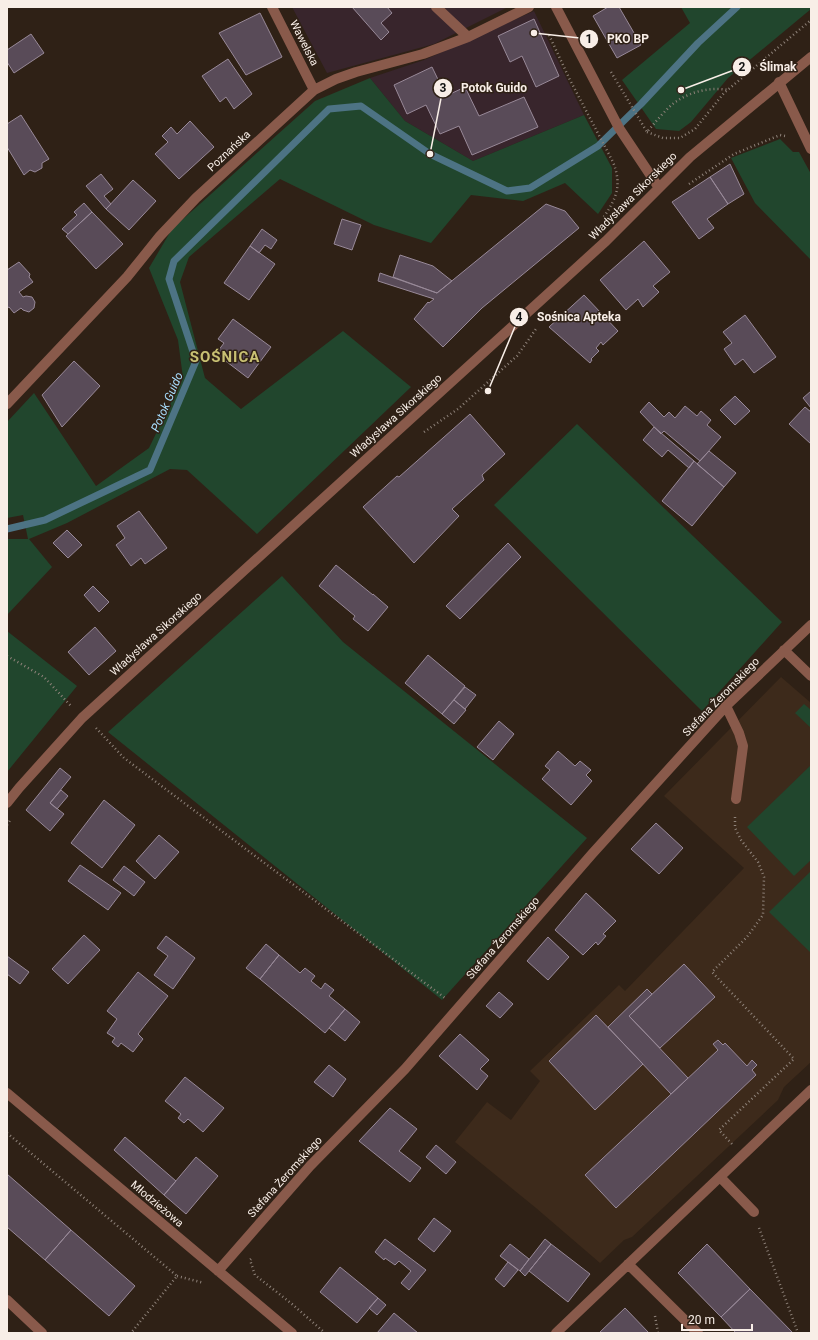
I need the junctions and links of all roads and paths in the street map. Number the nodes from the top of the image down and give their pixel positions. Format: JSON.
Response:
{"nodes":[{"id":1,"x":272,"y":7,"type":"edge"},
{"id":2,"x":436,"y":7,"type":"edge"},
{"id":3,"x":529,"y":7,"type":"edge"},
{"id":4,"x":556,"y":7,"type":"edge"},
{"id":5,"x":811,"y":20,"type":"edge"},
{"id":6,"x":546,"y":29,"type":"dead end"},
{"id":7,"x":468,"y":37,"type":"junction"},
{"id":8,"x":811,"y":56,"type":"edge"},
{"id":9,"x":780,"y":82,"type":"junction"},
{"id":10,"x":314,"y":90,"type":"junction"},
{"id":11,"x":728,"y":90,"type":"junction"},
{"id":12,"x":627,"y":100,"type":"dead end"},
{"id":13,"x":647,"y":132,"type":"junction"},
{"id":14,"x":809,"y":145,"type":"edge"},
{"id":15,"x":734,"y":154,"type":"dead end"},
{"id":16,"x":659,"y":188,"type":"junction"},
{"id":17,"x":606,"y":241,"type":"junction"},
{"id":18,"x":7,"y":404,"type":"edge"},
{"id":19,"x":811,"y":625,"type":"edge"},
{"id":20,"x":784,"y":650,"type":"junction"},
{"id":21,"x":7,"y":656,"type":"edge"},
{"id":22,"x":811,"y":676,"type":"edge"},
{"id":23,"x":726,"y":706,"type":"junction"},
{"id":24,"x":82,"y":718,"type":"junction"},
{"id":25,"x":95,"y":726,"type":"dead end"},
{"id":26,"x":736,"y":799,"type":"joint"},
{"id":27,"x":7,"y":803,"type":"edge"},
{"id":28,"x":457,"y":1007,"type":"junction"},
{"id":29,"x":811,"y":1090,"type":"edge"},
{"id":30,"x":7,"y":1093,"type":"edge"},
{"id":31,"x":7,"y":1132,"type":"edge"},
{"id":32,"x":735,"y":1147,"type":"dead end"},
{"id":33,"x":720,"y":1177,"type":"junction"},
{"id":34,"x":754,"y":1212,"type":"joint"},
{"id":35,"x":628,"y":1264,"type":"junction"},
{"id":36,"x":218,"y":1271,"type":"junction"},
{"id":37,"x":7,"y":1300,"type":"edge"},
{"id":38,"x":42,"y":1333,"type":"edge"},
{"id":39,"x":131,"y":1333,"type":"edge"},
{"id":40,"x":292,"y":1333,"type":"edge"},
{"id":41,"x":556,"y":1333,"type":"edge"},
{"id":42,"x":698,"y":1333,"type":"edge"},
{"id":43,"x":798,"y":1333,"type":"edge"}],
"edges":[{"from":1,"to":10,"type":"street","name":"Wawelska"},
{"from":2,"to":7,"type":"street"},
{"from":3,"to":7,"type":"street","name":"Poznańska"},
{"from":4,"to":16,"type":"street"},
{"from":5,"to":11,"type":"path"},
{"from":6,"to":17,"type":"path"},
{"from":7,"to":10,"type":"street","name":"Poznańska"},
{"from":8,"to":9,"type":"street","name":"Władysława Sikorskiego"},
{"from":9,"to":14,"type":"street"},
{"from":9,"to":16,"type":"street","name":"Władysława Sikorskiego"},
{"from":10,"to":18,"type":"street","name":"Poznańska"},
{"from":11,"to":13,"type":"path"},
{"from":11,"to":13,"type":"path"},
{"from":12,"to":13,"type":"path"},
{"from":14,"to":15,"type":"path"},
{"from":16,"to":17,"type":"street","name":"Władysława Sikorskiego"},
{"from":17,"to":24,"type":"street","name":"Władysława Sikorskiego"},
{"from":19,"to":20,"type":"street","name":"Stefana Żeromskiego"},
{"from":20,"to":22,"type":"street"},
{"from":20,"to":23,"type":"street","name":"Stefana Żeromskiego"},
{"from":21,"to":24,"type":"path"},
{"from":23,"to":26,"type":"street"},
{"from":23,"to":28,"type":"street","name":"Stefana Żeromskiego"},
{"from":24,"to":27,"type":"street","name":"Władysława Sikorskiego"},
{"from":25,"to":28,"type":"path"},
{"from":26,"to":32,"type":"path"},
{"from":28,"to":36,"type":"street","name":"Stefana Żeromskiego"},
{"from":29,"to":33,"type":"street"},
{"from":30,"to":36,"type":"street","name":"Młodzieżowa"},
{"from":31,"to":39,"type":"path"},
{"from":33,"to":34,"type":"street"},
{"from":33,"to":35,"type":"street"},
{"from":34,"to":43,"type":"path"},
{"from":35,"to":41,"type":"street"},
{"from":35,"to":42,"type":"street"},
{"from":36,"to":40,"type":"street","name":"Młodzieżowa"},
{"from":37,"to":38,"type":"street"}]}
